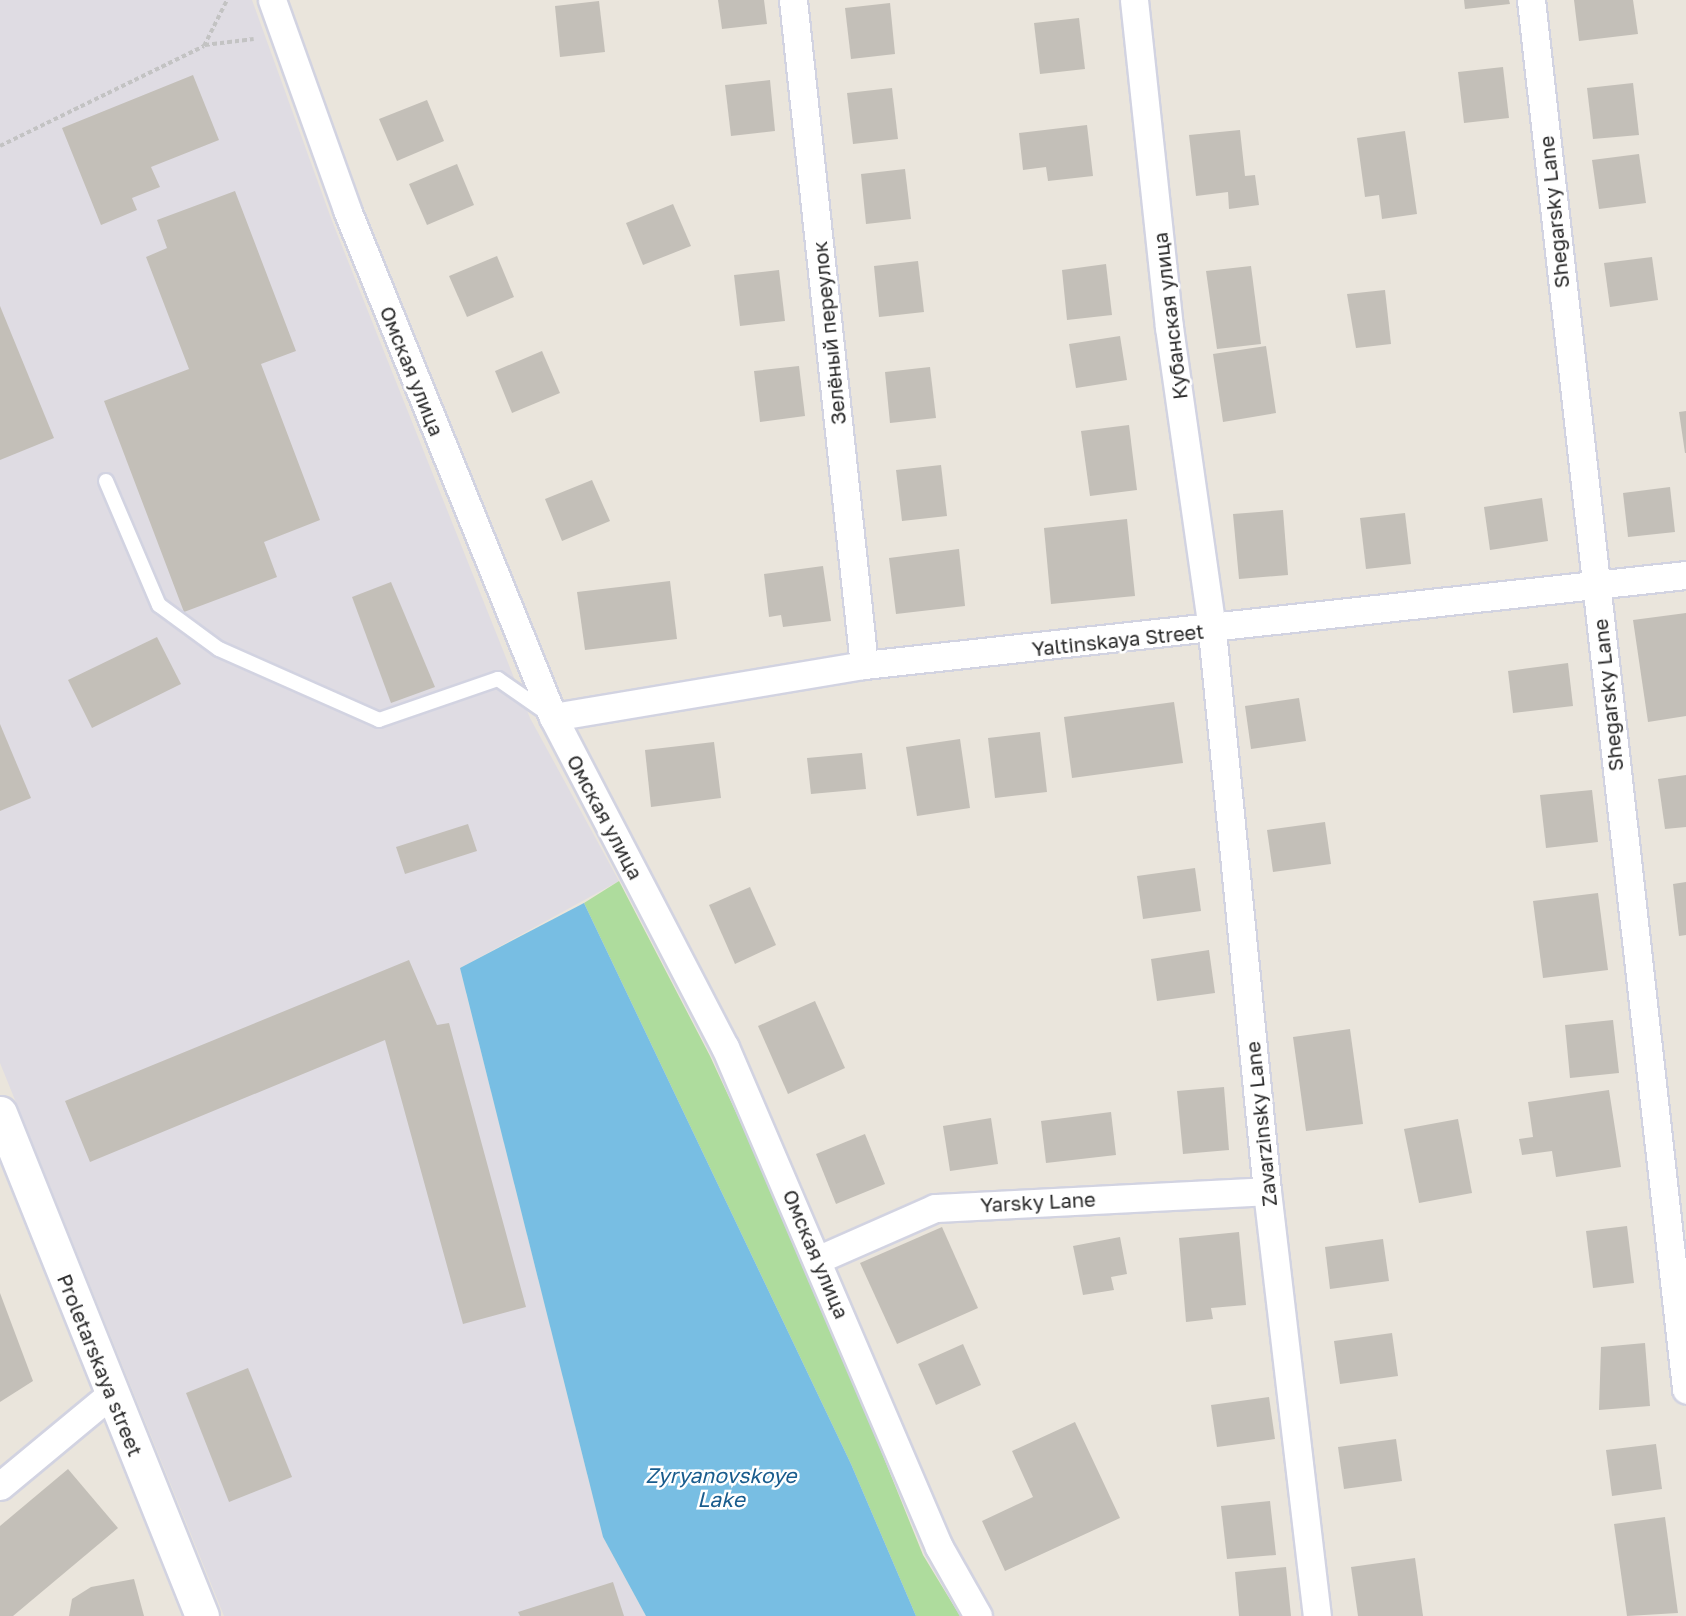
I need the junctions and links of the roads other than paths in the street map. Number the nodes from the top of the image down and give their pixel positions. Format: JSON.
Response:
{"nodes":[{"id":1,"x":272,"y":0,"type":"edge"},
{"id":2,"x":793,"y":0,"type":"edge"},
{"id":3,"x":1134,"y":0,"type":"edge"},
{"id":4,"x":1531,"y":0,"type":"edge"},
{"id":5,"x":106,"y":481,"type":"dead end"},
{"id":6,"x":1686,"y":575,"type":"edge"},
{"id":7,"x":1596,"y":588,"type":"junction"},
{"id":8,"x":1212,"y":630,"type":"junction"},
{"id":9,"x":864,"y":665,"type":"junction"},
{"id":10,"x":553,"y":717,"type":"junction"},
{"id":11,"x":0,"y":1113,"type":"edge"},
{"id":12,"x":1267,"y":1191,"type":"junction"},
{"id":13,"x":819,"y":1259,"type":"junction"},
{"id":14,"x":1686,"y":1389,"type":"edge"},
{"id":15,"x":111,"y":1394,"type":"junction"},
{"id":16,"x":0,"y":1486,"type":"edge"},
{"id":17,"x":202,"y":1616,"type":"edge"},
{"id":18,"x":978,"y":1616,"type":"edge"},
{"id":19,"x":1317,"y":1616,"type":"edge"}],
"edges":[{"from":1,"to":10,"type":"street","name":"Омская улица"},
{"from":2,"to":9,"type":"street","name":"Зелёный переулок"},
{"from":3,"to":8,"type":"street","name":"Кубанская улица"},
{"from":4,"to":7,"type":"street","name":"Shegarsky Lane"},
{"from":5,"to":10,"type":"lane"},
{"from":6,"to":7,"type":"street","name":"Yaltinskaya Street"},
{"from":7,"to":8,"type":"street","name":"Yaltinskaya Street"},
{"from":7,"to":14,"type":"street","name":"Shegarsky Lane"},
{"from":8,"to":9,"type":"street","name":"Yaltinskaya Street"},
{"from":8,"to":12,"type":"street","name":"Zavarzinsky Lane"},
{"from":9,"to":10,"type":"street","name":"Yaltinskaya Street"},
{"from":10,"to":13,"type":"street","name":"Омская улица"},
{"from":11,"to":15,"type":"street","name":"Proletarskaya street"},
{"from":12,"to":13,"type":"street","name":"Yarsky Lane"},
{"from":12,"to":19,"type":"street","name":"Zavarzinsky Lane"},
{"from":13,"to":18,"type":"street","name":"Омская улица"},
{"from":15,"to":16,"type":"street"},
{"from":15,"to":17,"type":"street","name":"Proletarskaya street"}]}
